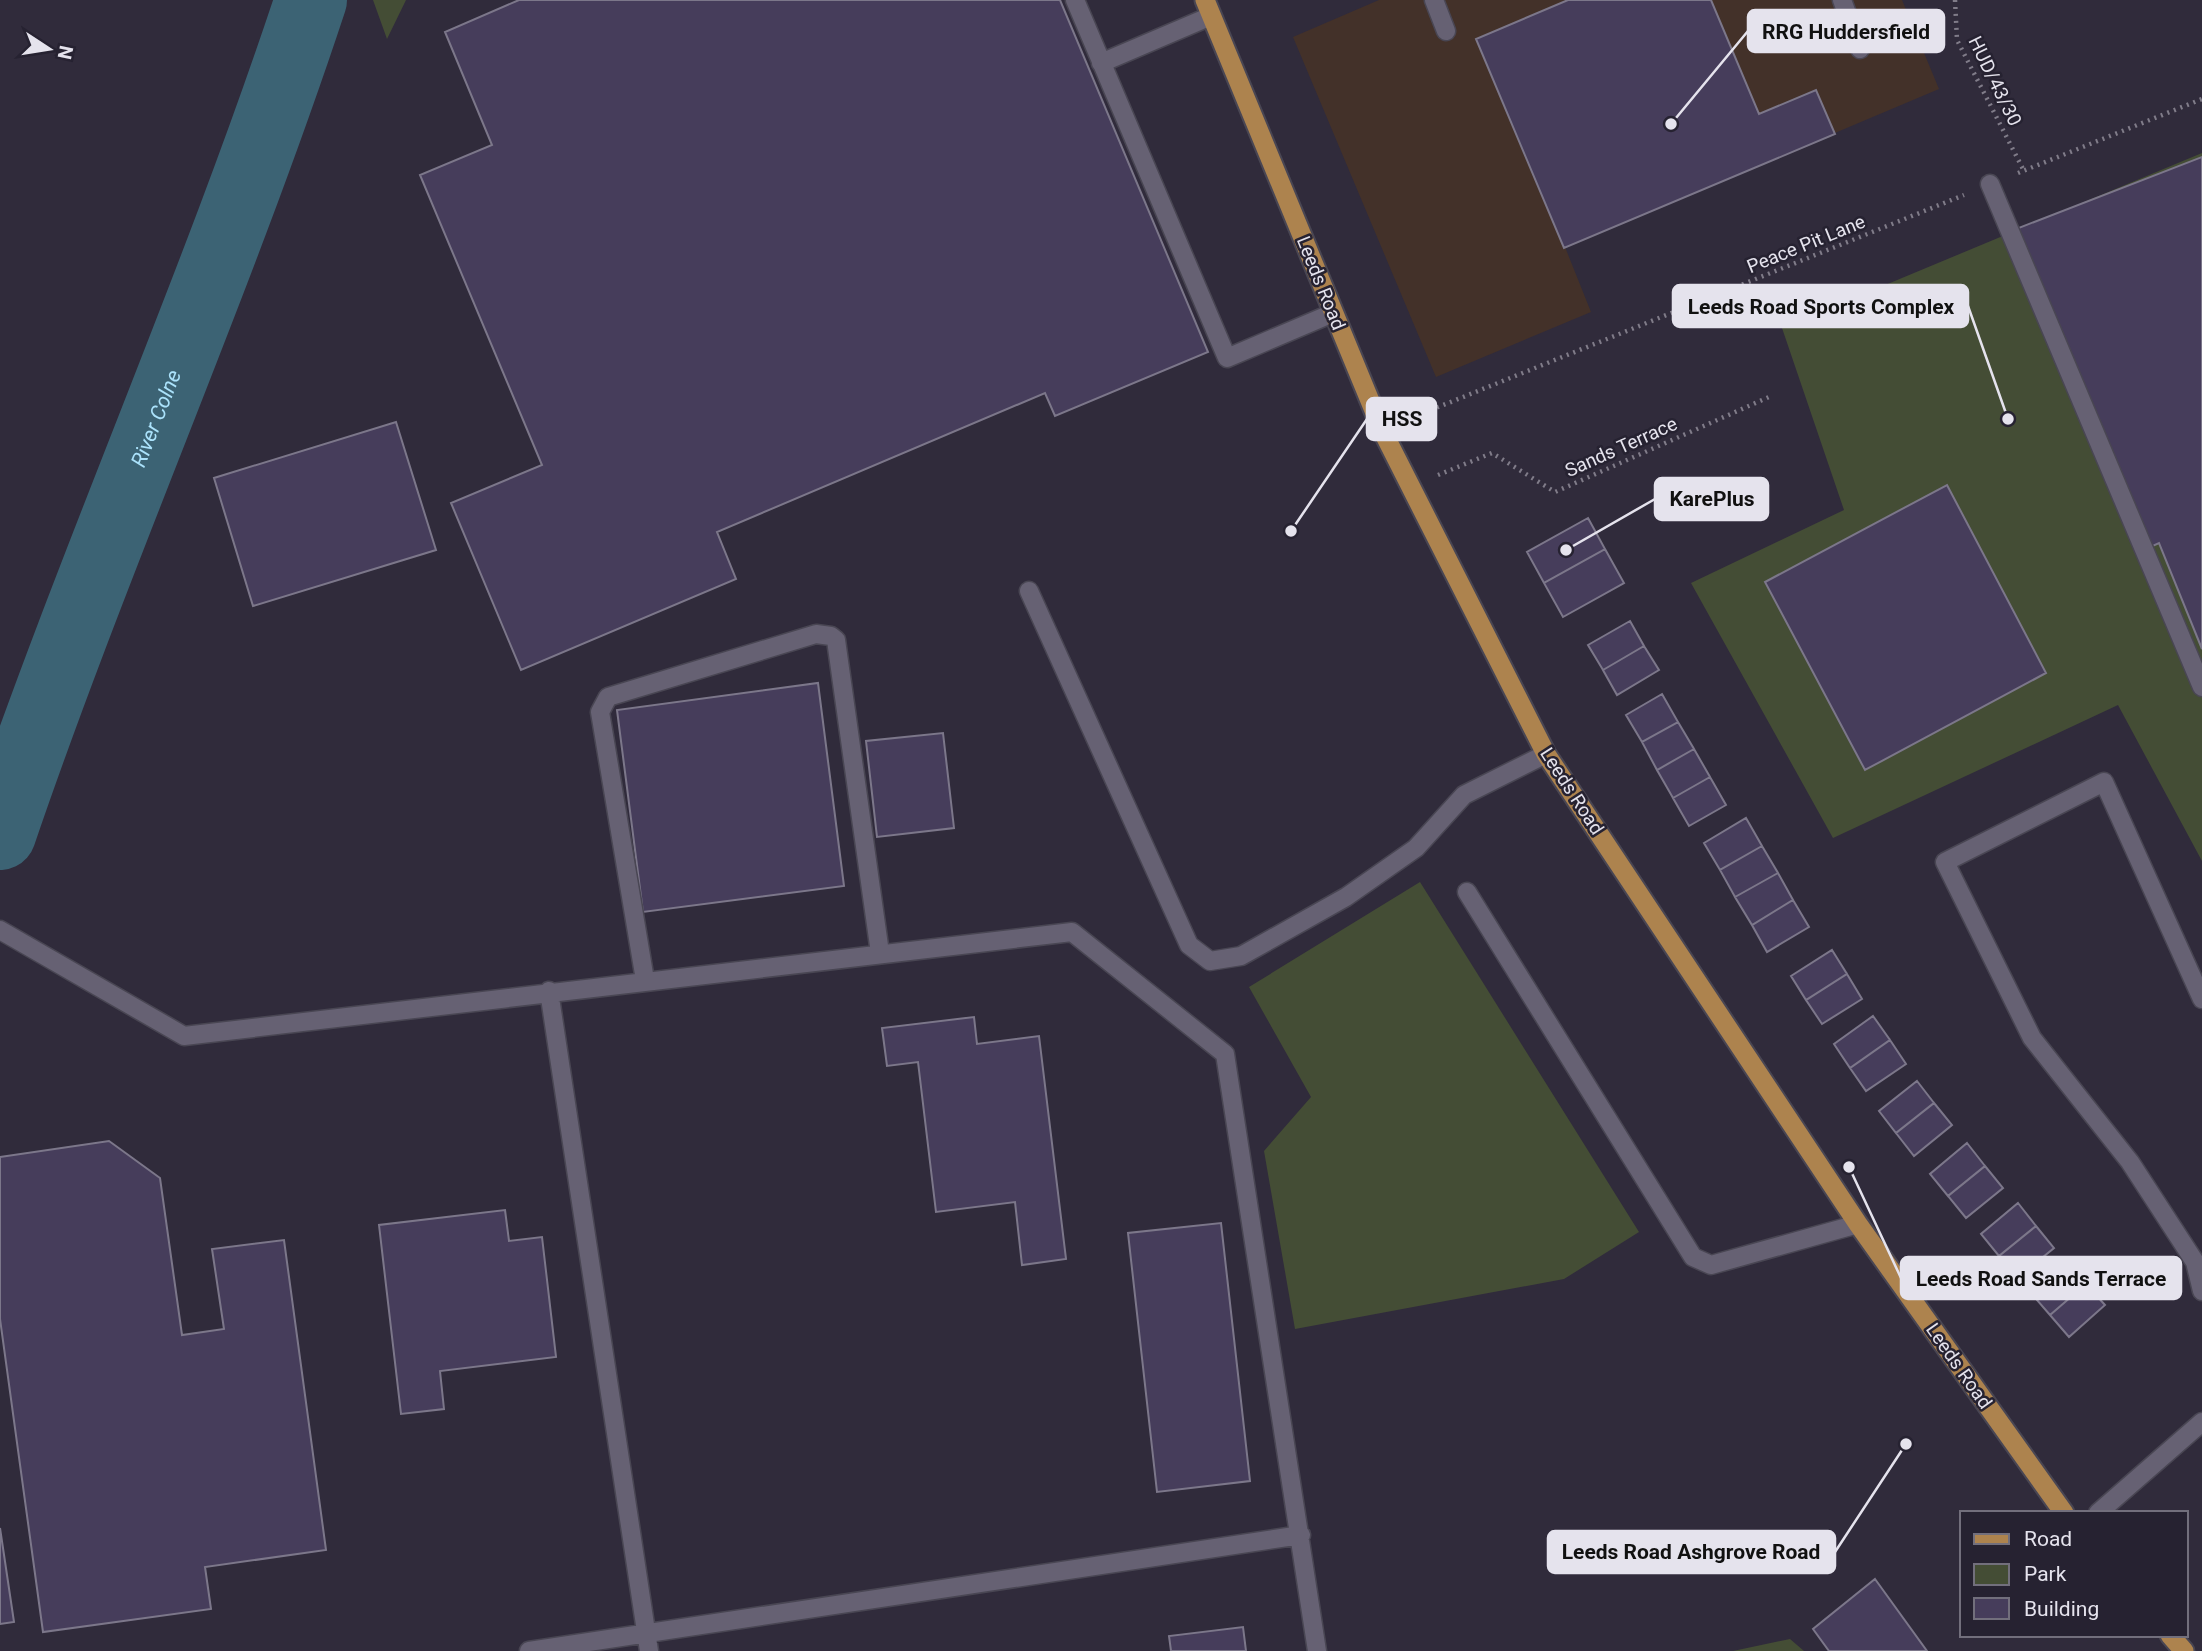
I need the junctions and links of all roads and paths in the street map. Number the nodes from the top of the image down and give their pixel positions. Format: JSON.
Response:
{"nodes":[{"id":1,"x":1074,"y":0,"type":"edge"},
{"id":2,"x":1842,"y":0,"type":"edge"},
{"id":3,"x":1955,"y":0,"type":"edge"},
{"id":4,"x":1441,"y":2,"type":"edge"},
{"id":5,"x":1207,"y":4,"type":"edge"},
{"id":6,"x":1446,"y":31,"type":"dead end"},
{"id":7,"x":1860,"y":49,"type":"dead end"},
{"id":8,"x":1101,"y":63,"type":"junction"},
{"id":9,"x":2202,"y":99,"type":"edge"},
{"id":10,"x":2024,"y":171,"type":"junction"},
{"id":11,"x":1990,"y":184,"type":"junction"},
{"id":12,"x":1334,"y":313,"type":"junction"},
{"id":13,"x":1769,"y":397,"type":"dead end"},
{"id":14,"x":1382,"y":430,"type":"junction"},
{"id":15,"x":1411,"y":485,"type":"junction"},
{"id":16,"x":1030,"y":591,"type":"dead end"},
{"id":17,"x":2202,"y":687,"type":"edge"},
{"id":18,"x":1546,"y":754,"type":"junction"},
{"id":19,"x":1467,"y":892,"type":"dead end"},
{"id":20,"x":0,"y":930,"type":"edge"},
{"id":21,"x":880,"y":953,"type":"junction"},
{"id":22,"x":645,"y":980,"type":"junction"},
{"id":23,"x":549,"y":991,"type":"junction"},
{"id":24,"x":2202,"y":999,"type":"edge"},
{"id":25,"x":1858,"y":1224,"type":"junction"},
{"id":26,"x":2199,"y":1260,"type":"edge"},
{"id":27,"x":2202,"y":1291,"type":"edge"},
{"id":28,"x":2202,"y":1422,"type":"edge"},
{"id":29,"x":2063,"y":1511,"type":"edge"},
{"id":30,"x":2100,"y":1511,"type":"edge"},
{"id":31,"x":1301,"y":1535,"type":"junction"},
{"id":32,"x":2172,"y":1637,"type":"edge"},
{"id":33,"x":648,"y":1643,"type":"edge"},
{"id":34,"x":529,"y":1651,"type":"edge"},
{"id":35,"x":1317,"y":1651,"type":"edge"},
{"id":36,"x":2184,"y":1651,"type":"edge"}],
"edges":[{"from":1,"to":8,"type":"lane"},
{"from":2,"to":7,"type":"lane"},
{"from":3,"to":10,"type":"path","name":"HUD/43/30"},
{"from":4,"to":6,"type":"lane"},
{"from":5,"to":8,"type":"lane"},
{"from":5,"to":12,"type":"main road","name":"Leeds Road"},
{"from":8,"to":12,"type":"lane"},
{"from":9,"to":10,"type":"path","name":"Peace Pit Lane"},
{"from":10,"to":11,"type":"path","name":"Peace Pit Lane"},
{"from":11,"to":14,"type":"path","name":"Peace Pit Lane"},
{"from":11,"to":17,"type":"lane"},
{"from":12,"to":14,"type":"main road","name":"Leeds Road"},
{"from":13,"to":15,"type":"path","name":"Sands Terrace"},
{"from":14,"to":15,"type":"main road","name":"Leeds Road"},
{"from":15,"to":18,"type":"main road","name":"Leeds Road"},
{"from":16,"to":18,"type":"lane"},
{"from":18,"to":25,"type":"main road","name":"Leeds Road"},
{"from":19,"to":25,"type":"lane"},
{"from":20,"to":23,"type":"lane"},
{"from":21,"to":22,"type":"lane"},
{"from":21,"to":22,"type":"lane"},
{"from":21,"to":31,"type":"lane"},
{"from":22,"to":23,"type":"lane"},
{"from":23,"to":33,"type":"lane"},
{"from":24,"to":26,"type":"lane"},
{"from":25,"to":29,"type":"main road","name":"Leeds Road"},
{"from":26,"to":27,"type":"lane"},
{"from":28,"to":30,"type":"lane"},
{"from":31,"to":33,"type":"lane"},
{"from":31,"to":35,"type":"lane"},
{"from":32,"to":36,"type":"main road"},
{"from":33,"to":34,"type":"lane"}]}
